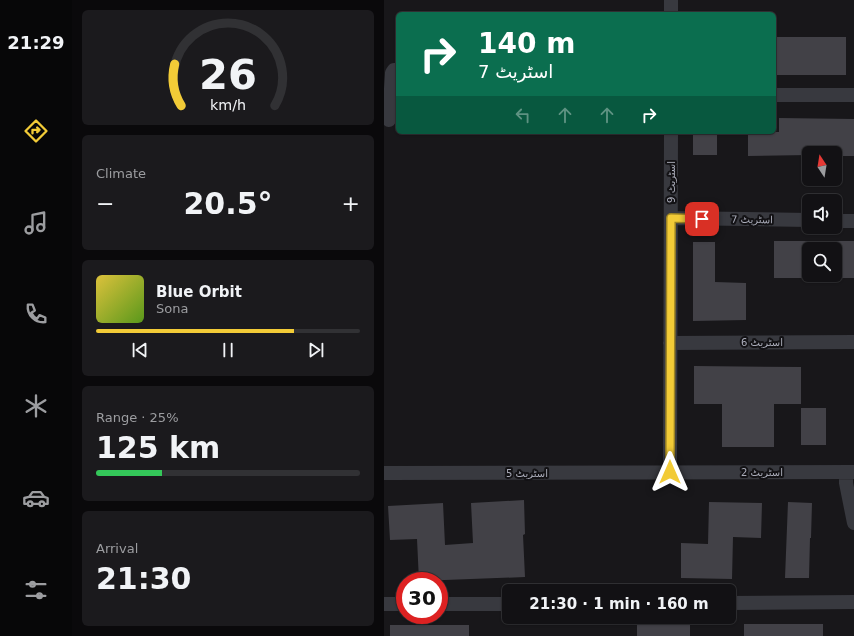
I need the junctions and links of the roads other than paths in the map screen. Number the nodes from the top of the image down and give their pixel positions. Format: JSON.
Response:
{"nodes":[{"id":1,"x":671,"y":0,"type":"edge"},
{"id":2,"x":671,"y":12,"type":"edge"},
{"id":3,"x":396,"y":70,"type":"edge"},
{"id":4,"x":776,"y":95,"type":"edge"},
{"id":5,"x":854,"y":96,"type":"edge"},
{"id":6,"x":390,"y":120,"type":"edge"},
{"id":7,"x":670,"y":134,"type":"edge"},
{"id":8,"x":671,"y":218,"type":"junction"},
{"id":9,"x":802,"y":220,"type":"edge"},
{"id":10,"x":842,"y":221,"type":"edge"},
{"id":11,"x":854,"y":221,"type":"edge"},
{"id":12,"x":854,"y":342,"type":"edge"},
{"id":13,"x":670,"y":343,"type":"junction"},
{"id":14,"x":670,"y":472,"type":"junction"},
{"id":15,"x":850,"y":472,"type":"edge"},
{"id":16,"x":384,"y":473,"type":"edge"},
{"id":17,"x":854,"y":523,"type":"edge"},
{"id":18,"x":854,"y":602,"type":"edge"},
{"id":19,"x":736,"y":603,"type":"edge"},
{"id":20,"x":384,"y":604,"type":"edge"},
{"id":21,"x":396,"y":604,"type":"edge"},
{"id":22,"x":448,"y":604,"type":"edge"},
{"id":23,"x":502,"y":604,"type":"edge"}],
"edges":[{"from":1,"to":2,"type":"street"},
{"from":3,"to":6,"type":"street"},
{"from":4,"to":5,"type":"street"},
{"from":7,"to":8,"type":"street","name":"اسٹریٹ 9"},
{"from":8,"to":9,"type":"street","name":"اسٹریٹ 7"},
{"from":8,"to":13,"type":"street","name":"اسٹریٹ 9"},
{"from":10,"to":11,"type":"street"},
{"from":12,"to":13,"type":"street","name":"اسٹریٹ 6"},
{"from":13,"to":14,"type":"street","name":"اسٹریٹ 9"},
{"from":14,"to":15,"type":"street","name":"اسٹریٹ 2"},
{"from":14,"to":16,"type":"street","name":"اسٹریٹ 5"},
{"from":15,"to":17,"type":"street"},
{"from":18,"to":19,"type":"street"},
{"from":20,"to":21,"type":"street"},
{"from":22,"to":23,"type":"street"}]}
